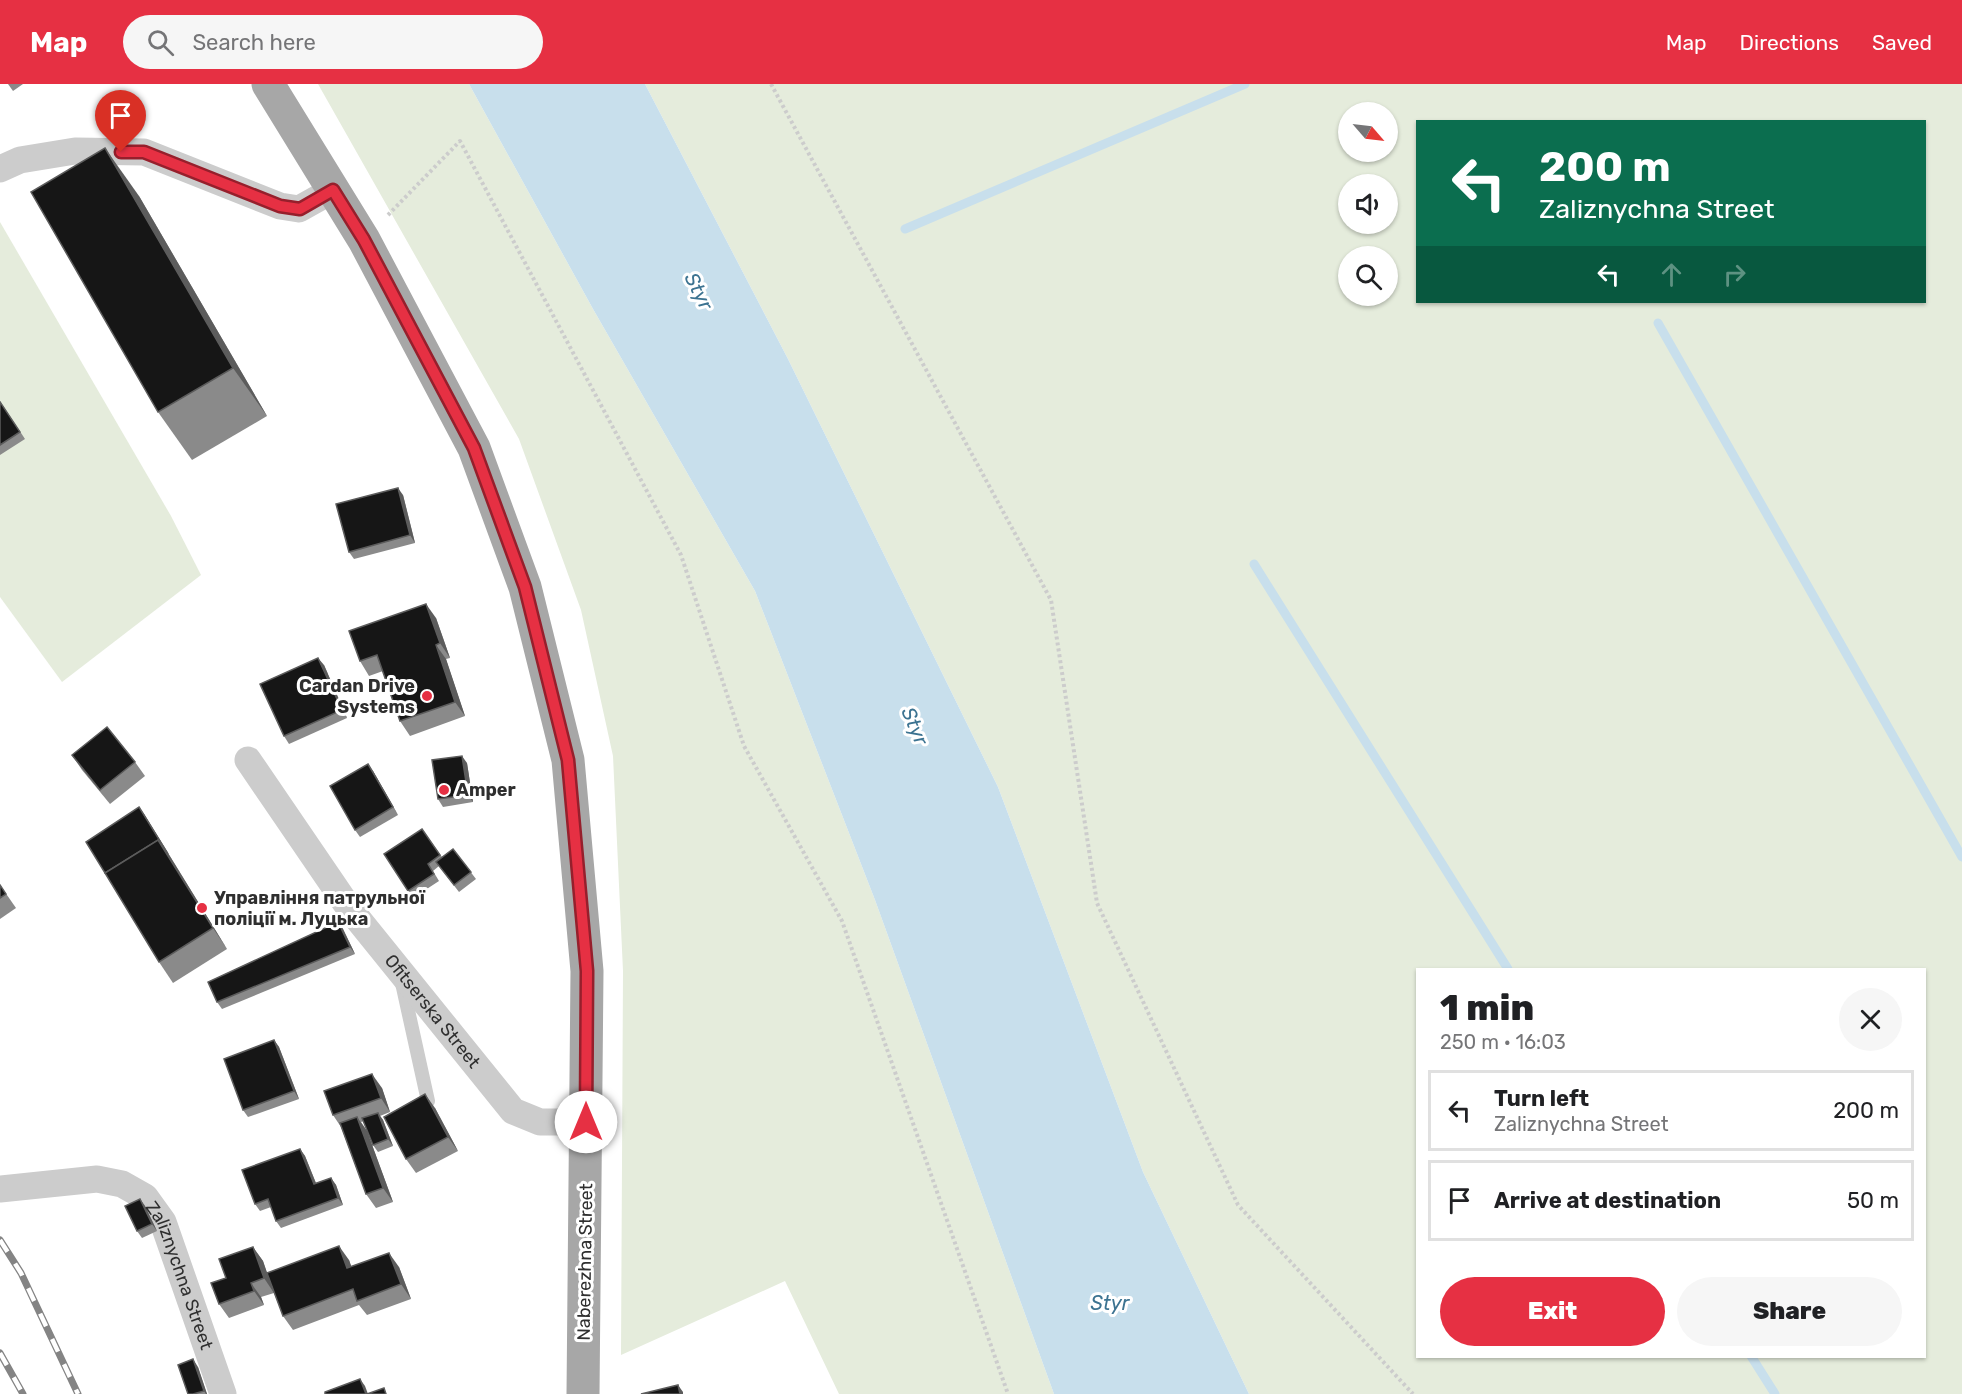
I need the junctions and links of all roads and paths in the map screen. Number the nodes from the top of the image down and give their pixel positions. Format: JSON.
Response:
{"nodes":[{"id":1,"x":268,"y":84,"type":"edge"},
{"id":2,"x":771,"y":84,"type":"edge"},
{"id":3,"x":0,"y":169,"type":"edge"},
{"id":4,"x":333,"y":190,"type":"junction"},
{"id":5,"x":364,"y":240,"type":"junction"},
{"id":6,"x":248,"y":760,"type":"dead end"},
{"id":7,"x":399,"y":967,"type":"junction"},
{"id":8,"x":428,"y":1101,"type":"edge"},
{"id":9,"x":586,"y":1122,"type":"junction"},
{"id":10,"x":0,"y":1189,"type":"edge"},
{"id":11,"x":223,"y":1394,"type":"edge"},
{"id":12,"x":584,"y":1394,"type":"edge"},
{"id":13,"x":1008,"y":1394,"type":"edge"},
{"id":14,"x":1413,"y":1394,"type":"edge"}],
"edges":[{"from":1,"to":4,"type":"main road","name":"Naberezhna Street"},
{"from":2,"to":14,"type":"path"},
{"from":3,"to":4,"type":"street"},
{"from":4,"to":5,"type":"main road","name":"Naberezhna Street"},
{"from":5,"to":9,"type":"main road","name":"Naberezhna Street"},
{"from":5,"to":13,"type":"path"},
{"from":6,"to":7,"type":"street","name":"Ofitserska Street"},
{"from":7,"to":8,"type":"lane"},
{"from":7,"to":9,"type":"street","name":"Ofitserska Street"},
{"from":9,"to":12,"type":"main road","name":"Naberezhna Street"},
{"from":10,"to":11,"type":"street","name":"Zaliznychna Street"}]}
